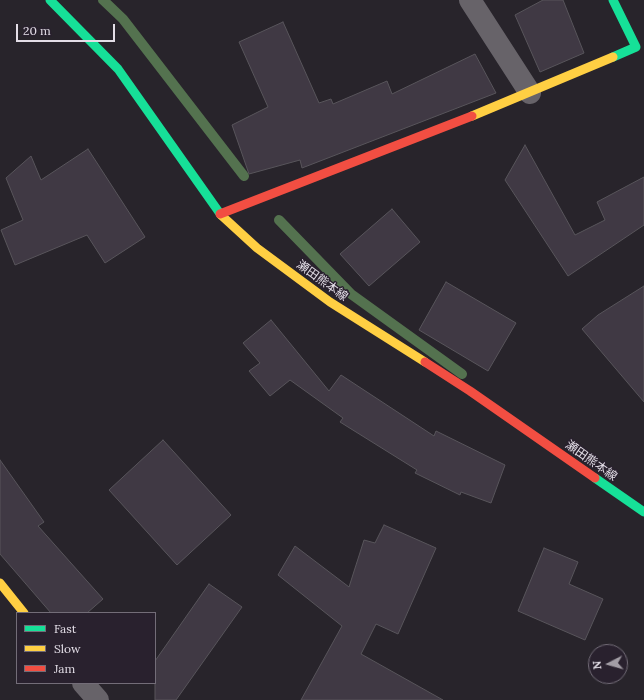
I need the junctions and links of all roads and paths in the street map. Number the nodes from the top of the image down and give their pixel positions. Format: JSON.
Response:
{"nodes":[{"id":1,"x":50,"y":0,"type":"edge"},
{"id":2,"x":470,"y":0,"type":"edge"},
{"id":3,"x":613,"y":0,"type":"edge"},
{"id":4,"x":530,"y":93,"type":"junction"},
{"id":5,"x":220,"y":214,"type":"junction"},
{"id":6,"x":644,"y":512,"type":"edge"},
{"id":7,"x":0,"y":583,"type":"edge"},
{"id":8,"x":23,"y":612,"type":"edge"},
{"id":9,"x":84,"y":684,"type":"edge"},
{"id":10,"x":98,"y":700,"type":"edge"}],
"edges":[{"from":1,"to":5,"type":"main road","name":"瀬田熊本線"},
{"from":2,"to":4,"type":"street"},
{"from":3,"to":4,"type":"main road"},
{"from":4,"to":5,"type":"main road"},
{"from":5,"to":6,"type":"main road","name":"瀬田熊本線"},
{"from":7,"to":8,"type":"main road"},
{"from":9,"to":10,"type":"street"}]}
